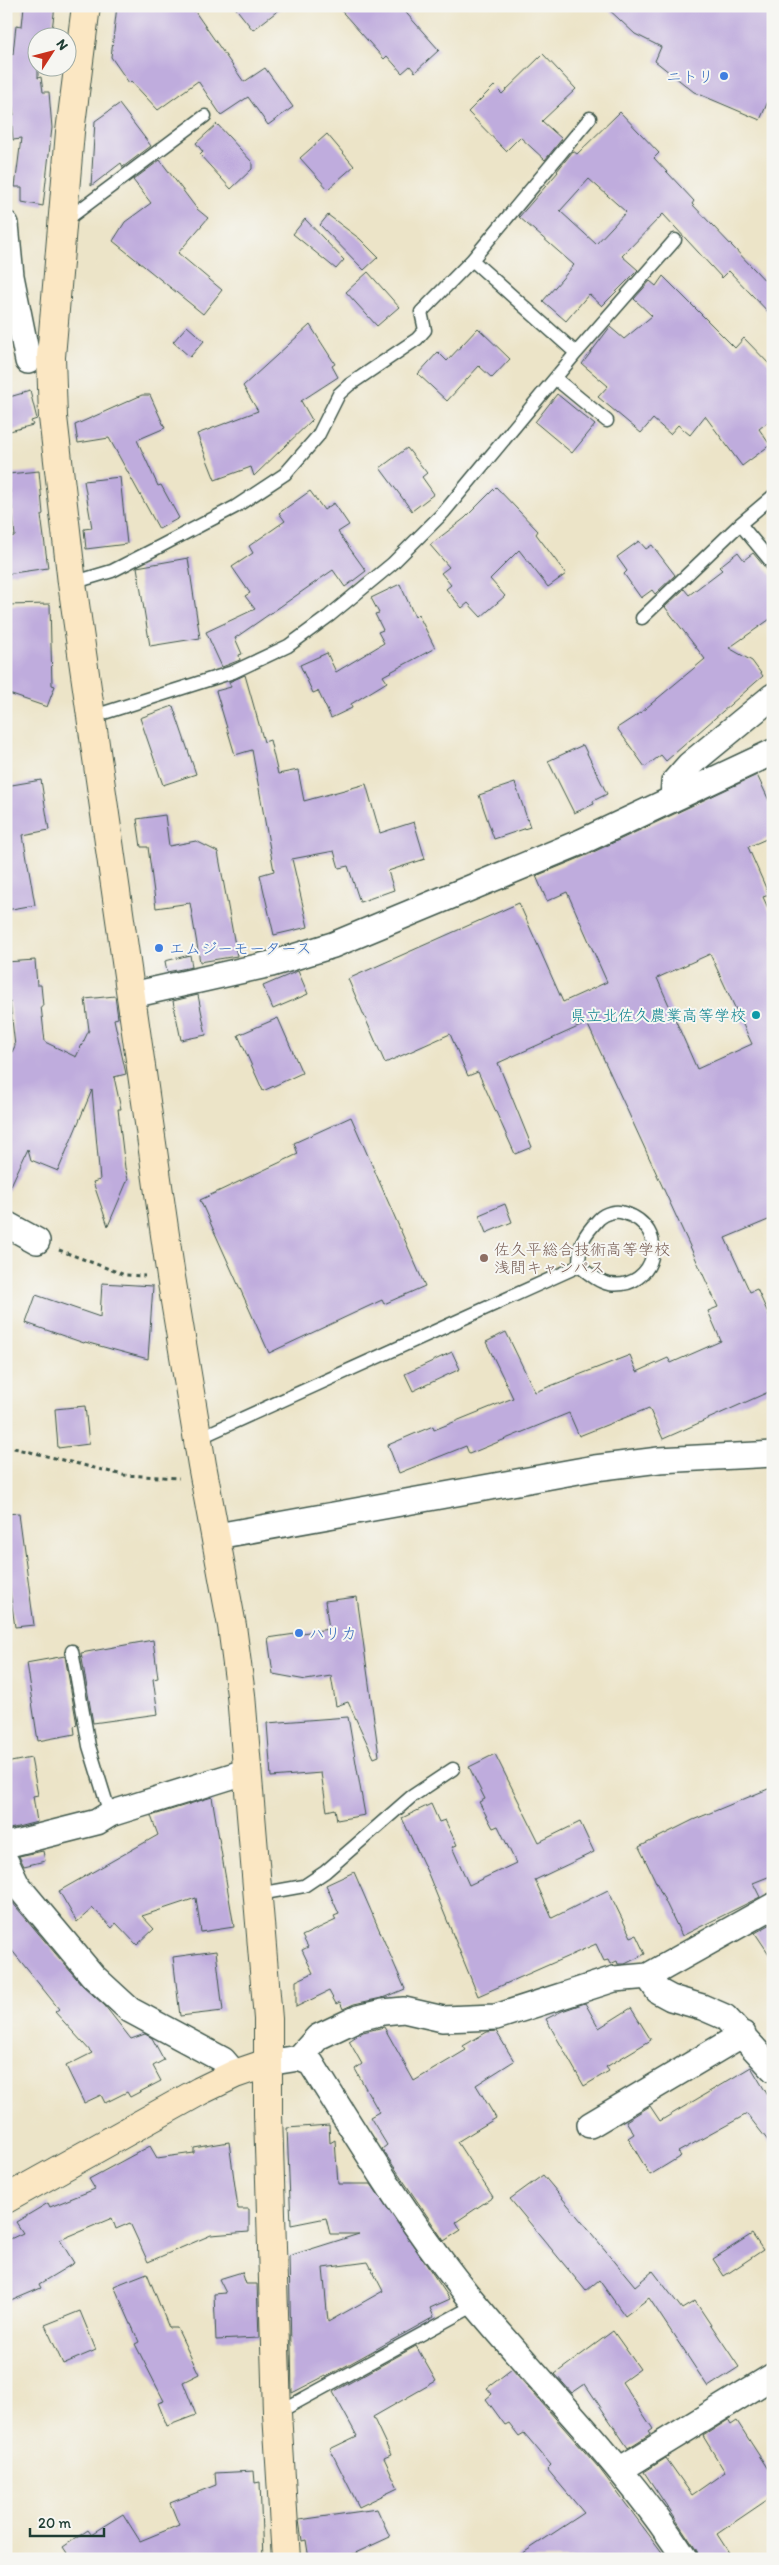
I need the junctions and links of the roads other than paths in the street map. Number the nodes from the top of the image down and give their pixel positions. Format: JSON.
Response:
{"nodes":[{"id":1,"x":86,"y":6,"type":"edge"},
{"id":2,"x":205,"y":116,"type":"dead end"},
{"id":3,"x":590,"y":118,"type":"dead end"},
{"id":4,"x":62,"y":222,"type":"junction"},
{"id":5,"x":6,"y":224,"type":"edge"},
{"id":6,"x":675,"y":240,"type":"dead end"},
{"id":7,"x":472,"y":260,"type":"junction"},
{"id":8,"x":576,"y":353,"type":"junction"},
{"id":9,"x":28,"y":362,"type":"edge"},
{"id":10,"x":556,"y":379,"type":"junction"},
{"id":11,"x":607,"y":421,"type":"dead end"},
{"id":12,"x":773,"y":496,"type":"edge"},
{"id":13,"x":740,"y":524,"type":"junction"},
{"id":14,"x":773,"y":564,"type":"edge"},
{"id":15,"x":72,"y":583,"type":"junction"},
{"id":16,"x":642,"y":618,"type":"dead end"},
{"id":17,"x":773,"y":696,"type":"edge"},
{"id":18,"x":90,"y":717,"type":"junction"},
{"id":19,"x":773,"y":752,"type":"edge"},
{"id":20,"x":673,"y":799,"type":"junction"},
{"id":21,"x":132,"y":995,"type":"junction"},
{"id":22,"x":6,"y":1224,"type":"edge"},
{"id":23,"x":37,"y":1241,"type":"road end"},
{"id":24,"x":579,"y":1266,"type":"junction"},
{"id":25,"x":199,"y":1438,"type":"junction"},
{"id":26,"x":773,"y":1454,"type":"edge"},
{"id":27,"x":217,"y":1536,"type":"junction"},
{"id":28,"x":72,"y":1651,"type":"dead end"},
{"id":29,"x":453,"y":1769,"type":"dead end"},
{"id":30,"x":248,"y":1771,"type":"junction"},
{"id":31,"x":110,"y":1814,"type":"junction"},
{"id":32,"x":6,"y":1845,"type":"edge"},
{"id":33,"x":6,"y":1862,"type":"edge"},
{"id":34,"x":259,"y":1894,"type":"junction"},
{"id":35,"x":773,"y":1906,"type":"edge"},
{"id":36,"x":648,"y":1976,"type":"junction"},
{"id":37,"x":743,"y":2034,"type":"junction"},
{"id":38,"x":299,"y":2058,"type":"junction"},
{"id":39,"x":267,"y":2063,"type":"junction"},
{"id":40,"x":773,"y":2069,"type":"edge"},
{"id":41,"x":235,"y":2074,"type":"junction"},
{"id":42,"x":590,"y":2125,"type":"dead end"},
{"id":43,"x":6,"y":2199,"type":"edge"},
{"id":44,"x":475,"y":2305,"type":"junction"},
{"id":45,"x":773,"y":2376,"type":"edge"},
{"id":46,"x":277,"y":2413,"type":"junction"},
{"id":47,"x":621,"y":2470,"type":"junction"},
{"id":48,"x":286,"y":2559,"type":"edge"},
{"id":49,"x":685,"y":2559,"type":"edge"}],
"edges":[{"from":1,"to":4,"type":"street"},
{"from":2,"to":4,"type":"lane"},
{"from":3,"to":7,"type":"lane"},
{"from":4,"to":9,"type":"street"},
{"from":5,"to":9,"type":"street"},
{"from":6,"to":8,"type":"lane"},
{"from":7,"to":8,"type":"lane"},
{"from":7,"to":15,"type":"lane"},
{"from":8,"to":10,"type":"lane"},
{"from":9,"to":15,"type":"street"},
{"from":10,"to":11,"type":"lane"},
{"from":10,"to":18,"type":"lane"},
{"from":12,"to":13,"type":"lane"},
{"from":13,"to":14,"type":"lane"},
{"from":13,"to":16,"type":"lane"},
{"from":15,"to":18,"type":"street"},
{"from":17,"to":20,"type":"street"},
{"from":18,"to":21,"type":"street"},
{"from":19,"to":20,"type":"street"},
{"from":20,"to":21,"type":"street"},
{"from":21,"to":25,"type":"street"},
{"from":22,"to":23,"type":"street"},
{"from":24,"to":24,"type":"lane"},
{"from":24,"to":25,"type":"lane"},
{"from":25,"to":27,"type":"street"},
{"from":26,"to":27,"type":"street"},
{"from":27,"to":30,"type":"street"},
{"from":28,"to":31,"type":"lane"},
{"from":29,"to":34,"type":"lane"},
{"from":30,"to":31,"type":"street"},
{"from":30,"to":34,"type":"street"},
{"from":31,"to":32,"type":"street"},
{"from":33,"to":41,"type":"street"},
{"from":34,"to":39,"type":"street"},
{"from":35,"to":36,"type":"street"},
{"from":36,"to":37,"type":"street"},
{"from":36,"to":38,"type":"street"},
{"from":37,"to":40,"type":"street"},
{"from":37,"to":42,"type":"street"},
{"from":38,"to":39,"type":"street"},
{"from":38,"to":44,"type":"street"},
{"from":39,"to":41,"type":"street"},
{"from":39,"to":46,"type":"street"},
{"from":41,"to":43,"type":"street"},
{"from":44,"to":46,"type":"lane"},
{"from":44,"to":47,"type":"street"},
{"from":45,"to":47,"type":"street"},
{"from":46,"to":48,"type":"street"},
{"from":47,"to":49,"type":"street"}]}
